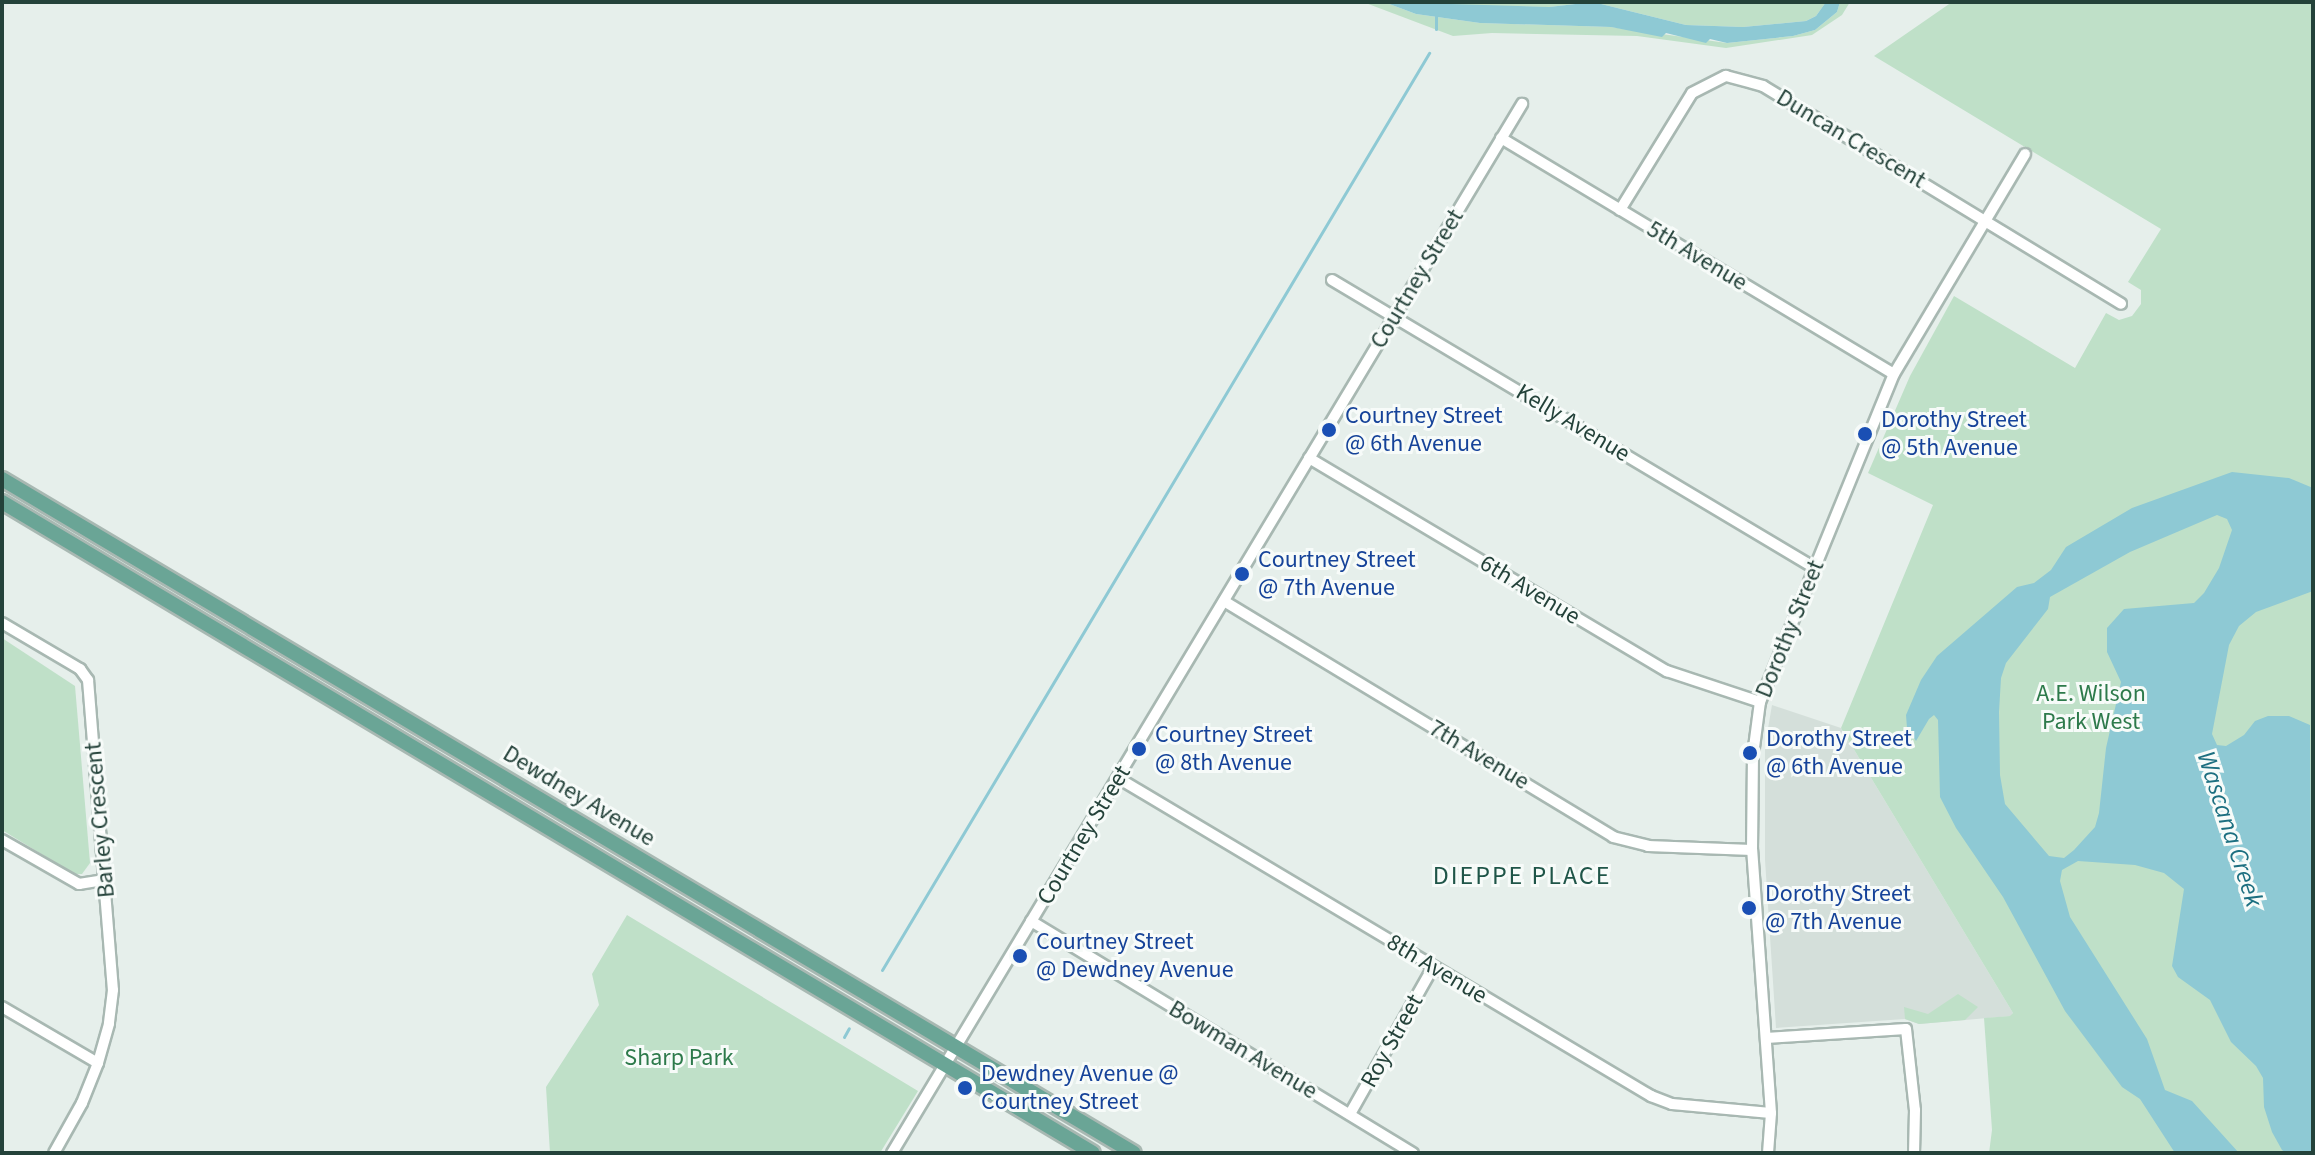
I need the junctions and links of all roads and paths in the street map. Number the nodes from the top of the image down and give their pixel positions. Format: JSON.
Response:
{"nodes":[{"id":1,"x":1522,"y":104,"type":"dead end"},
{"id":2,"x":1501,"y":138,"type":"junction"},
{"id":3,"x":2025,"y":154,"type":"dead end"},
{"id":4,"x":1620,"y":210,"type":"junction"},
{"id":5,"x":1985,"y":219,"type":"junction"},
{"id":6,"x":1332,"y":280,"type":"dead end"},
{"id":7,"x":2121,"y":304,"type":"dead end"},
{"id":8,"x":1394,"y":318,"type":"junction"},
{"id":9,"x":1894,"y":374,"type":"junction"},
{"id":10,"x":1309,"y":458,"type":"junction"},
{"id":11,"x":2,"y":479,"type":"edge"},
{"id":12,"x":2,"y":502,"type":"edge"},
{"id":13,"x":1813,"y":567,"type":"junction"},
{"id":14,"x":1224,"y":601,"type":"junction"},
{"id":15,"x":2,"y":623,"type":"edge"},
{"id":16,"x":1760,"y":702,"type":"junction"},
{"id":17,"x":1118,"y":778,"type":"junction"},
{"id":18,"x":2,"y":840,"type":"edge"},
{"id":19,"x":1752,"y":850,"type":"junction"},
{"id":20,"x":105,"y":880,"type":"junction"},
{"id":21,"x":1031,"y":921,"type":"junction"},
{"id":22,"x":1433,"y":967,"type":"junction"},
{"id":23,"x":2,"y":1007,"type":"edge"},
{"id":24,"x":1766,"y":1038,"type":"junction"},
{"id":25,"x":956,"y":1046,"type":"junction"},
{"id":26,"x":98,"y":1063,"type":"junction"},
{"id":27,"x":946,"y":1064,"type":"junction"},
{"id":28,"x":1771,"y":1113,"type":"junction"},
{"id":29,"x":1350,"y":1114,"type":"junction"},
{"id":30,"x":54,"y":1153,"type":"edge"},
{"id":31,"x":892,"y":1153,"type":"edge"},
{"id":32,"x":1093,"y":1153,"type":"edge"},
{"id":33,"x":1134,"y":1153,"type":"edge"},
{"id":34,"x":1413,"y":1153,"type":"edge"},
{"id":35,"x":1768,"y":1153,"type":"edge"},
{"id":36,"x":1914,"y":1153,"type":"edge"}],
"edges":[{"from":1,"to":2,"type":"street","name":"Courtney Street"},
{"from":2,"to":4,"type":"street","name":"5th Avenue"},
{"from":2,"to":8,"type":"street","name":"Courtney Street"},
{"from":3,"to":5,"type":"street","name":"Dorothy Street"},
{"from":4,"to":5,"type":"street","name":"Duncan Crescent"},
{"from":4,"to":9,"type":"street","name":"5th Avenue"},
{"from":5,"to":7,"type":"street","name":"Duncan Crescent"},
{"from":5,"to":9,"type":"street","name":"Dorothy Street"},
{"from":6,"to":8,"type":"street","name":"Kelly Avenue"},
{"from":8,"to":10,"type":"street","name":"Courtney Street"},
{"from":8,"to":13,"type":"street","name":"Kelly Avenue"},
{"from":9,"to":13,"type":"street","name":"Dorothy Street"},
{"from":10,"to":14,"type":"street","name":"Courtney Street"},
{"from":10,"to":16,"type":"street","name":"6th Avenue"},
{"from":11,"to":25,"type":"main road","name":"Dewdney Avenue"},
{"from":12,"to":27,"type":"main road","name":"Dewdney Avenue"},
{"from":13,"to":16,"type":"street","name":"Dorothy Street"},
{"from":14,"to":17,"type":"street","name":"Courtney Street"},
{"from":14,"to":19,"type":"street","name":"7th Avenue"},
{"from":15,"to":20,"type":"street","name":"Barley Crescent"},
{"from":16,"to":19,"type":"street","name":"Dorothy Street"},
{"from":17,"to":21,"type":"street","name":"Courtney Street"},
{"from":17,"to":22,"type":"street","name":"8th Avenue"},
{"from":18,"to":20,"type":"street"},
{"from":19,"to":24,"type":"street","name":"Dorothy Street"},
{"from":20,"to":26,"type":"street","name":"Barley Crescent"},
{"from":21,"to":25,"type":"street","name":"Courtney Street"},
{"from":21,"to":29,"type":"street","name":"Bowman Avenue"},
{"from":22,"to":28,"type":"street","name":"8th Avenue"},
{"from":22,"to":29,"type":"street","name":"Roy Street"},
{"from":23,"to":26,"type":"street"},
{"from":24,"to":28,"type":"street","name":"Dorothy Street"},
{"from":24,"to":36,"type":"street"},
{"from":25,"to":27,"type":"street","name":"Courtney Street"},
{"from":25,"to":33,"type":"main road","name":"Dewdney Avenue"},
{"from":26,"to":30,"type":"street","name":"Barley Crescent"},
{"from":27,"to":31,"type":"street","name":"Courtney Street"},
{"from":27,"to":32,"type":"main road","name":"Dewdney Avenue"},
{"from":28,"to":35,"type":"street","name":"Dorothy Street"},
{"from":29,"to":34,"type":"street","name":"Bowman Avenue"}]}
